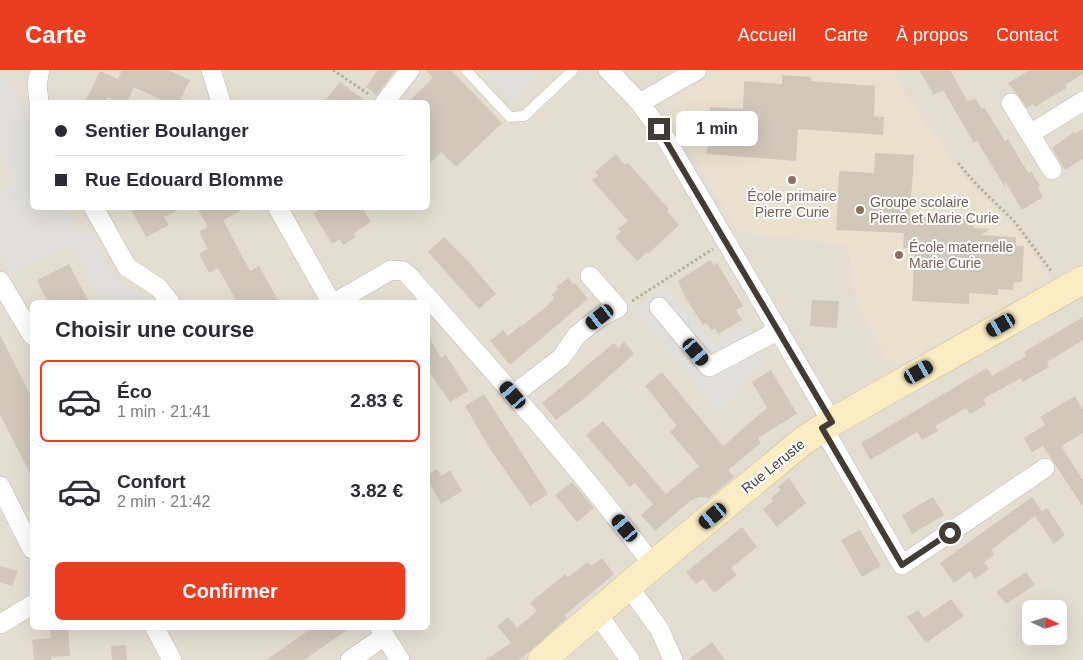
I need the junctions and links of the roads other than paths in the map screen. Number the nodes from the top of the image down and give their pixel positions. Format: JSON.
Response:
{"nodes":[{"id":1,"x":40,"y":70,"type":"edge"},
{"id":2,"x":211,"y":70,"type":"edge"},
{"id":3,"x":410,"y":70,"type":"edge"},
{"id":4,"x":466,"y":70,"type":"edge"},
{"id":5,"x":573,"y":70,"type":"edge"},
{"id":6,"x":608,"y":70,"type":"edge"},
{"id":7,"x":697,"y":70,"type":"edge"},
{"id":8,"x":39,"y":100,"type":"edge"},
{"id":9,"x":221,"y":100,"type":"edge"},
{"id":10,"x":379,"y":100,"type":"edge"},
{"id":11,"x":1083,"y":101,"type":"edge"},
{"id":12,"x":1012,"y":103,"type":"dead end"},
{"id":13,"x":640,"y":104,"type":"junction"},
{"id":14,"x":1030,"y":134,"type":"junction"},
{"id":15,"x":1052,"y":170,"type":"dead end"},
{"id":16,"x":95,"y":210,"type":"edge"},
{"id":17,"x":279,"y":210,"type":"edge"},
{"id":18,"x":590,"y":276,"type":"dead end"},
{"id":19,"x":0,"y":281,"type":"edge"},
{"id":20,"x":1073,"y":286,"type":"edge"},
{"id":21,"x":168,"y":300,"type":"edge"},
{"id":22,"x":330,"y":300,"type":"edge"},
{"id":23,"x":339,"y":300,"type":"edge"},
{"id":24,"x":430,"y":300,"type":"edge"},
{"id":25,"x":430,"y":300,"type":"edge"},
{"id":26,"x":659,"y":307,"type":"dead end"},
{"id":27,"x":779,"y":330,"type":"junction"},
{"id":28,"x":30,"y":332,"type":"edge"},
{"id":29,"x":513,"y":395,"type":"junction"},
{"id":30,"x":827,"y":425,"type":"junction"},
{"id":31,"x":1045,"y":468,"type":"dead end"},
{"id":32,"x":0,"y":486,"type":"edge"},
{"id":33,"x":30,"y":545,"type":"edge"},
{"id":34,"x":652,"y":565,"type":"junction"},
{"id":35,"x":629,"y":586,"type":"junction"},
{"id":36,"x":30,"y":606,"type":"edge"},
{"id":37,"x":597,"y":613,"type":"junction"},
{"id":38,"x":0,"y":624,"type":"edge"},
{"id":39,"x":156,"y":630,"type":"edge"},
{"id":40,"x":382,"y":632,"type":"edge"},
{"id":41,"x":172,"y":660,"type":"edge"},
{"id":42,"x":350,"y":660,"type":"edge"},
{"id":43,"x":400,"y":660,"type":"edge"},
{"id":44,"x":542,"y":660,"type":"edge"},
{"id":45,"x":630,"y":660,"type":"edge"},
{"id":46,"x":673,"y":660,"type":"edge"}],
"edges":[{"from":1,"to":8,"type":"street"},
{"from":2,"to":9,"type":"street"},
{"from":3,"to":10,"type":"street"},
{"from":4,"to":5,"type":"lane"},
{"from":6,"to":13,"type":"street"},
{"from":7,"to":13,"type":"street"},
{"from":11,"to":14,"type":"street"},
{"from":12,"to":14,"type":"street"},
{"from":13,"to":27,"type":"street"},
{"from":14,"to":15,"type":"street"},
{"from":16,"to":21,"type":"street"},
{"from":17,"to":22,"type":"street"},
{"from":18,"to":29,"type":"street"},
{"from":19,"to":28,"type":"street"},
{"from":20,"to":30,"type":"street","name":"Rue Leruste"},
{"from":23,"to":24,"type":"street"},
{"from":25,"to":29,"type":"street"},
{"from":26,"to":27,"type":"street"},
{"from":27,"to":30,"type":"street"},
{"from":29,"to":34,"type":"street"},
{"from":30,"to":31,"type":"street"},
{"from":30,"to":34,"type":"street","name":"Rue Leruste"},
{"from":32,"to":33,"type":"street"},
{"from":34,"to":35,"type":"street","name":"Rue Leruste"},
{"from":35,"to":37,"type":"street","name":"Rue Leruste"},
{"from":35,"to":46,"type":"street"},
{"from":36,"to":38,"type":"street"},
{"from":37,"to":44,"type":"street","name":"Rue Leruste"},
{"from":37,"to":45,"type":"street"},
{"from":39,"to":41,"type":"street"},
{"from":40,"to":42,"type":"street"},
{"from":40,"to":43,"type":"street"}]}
